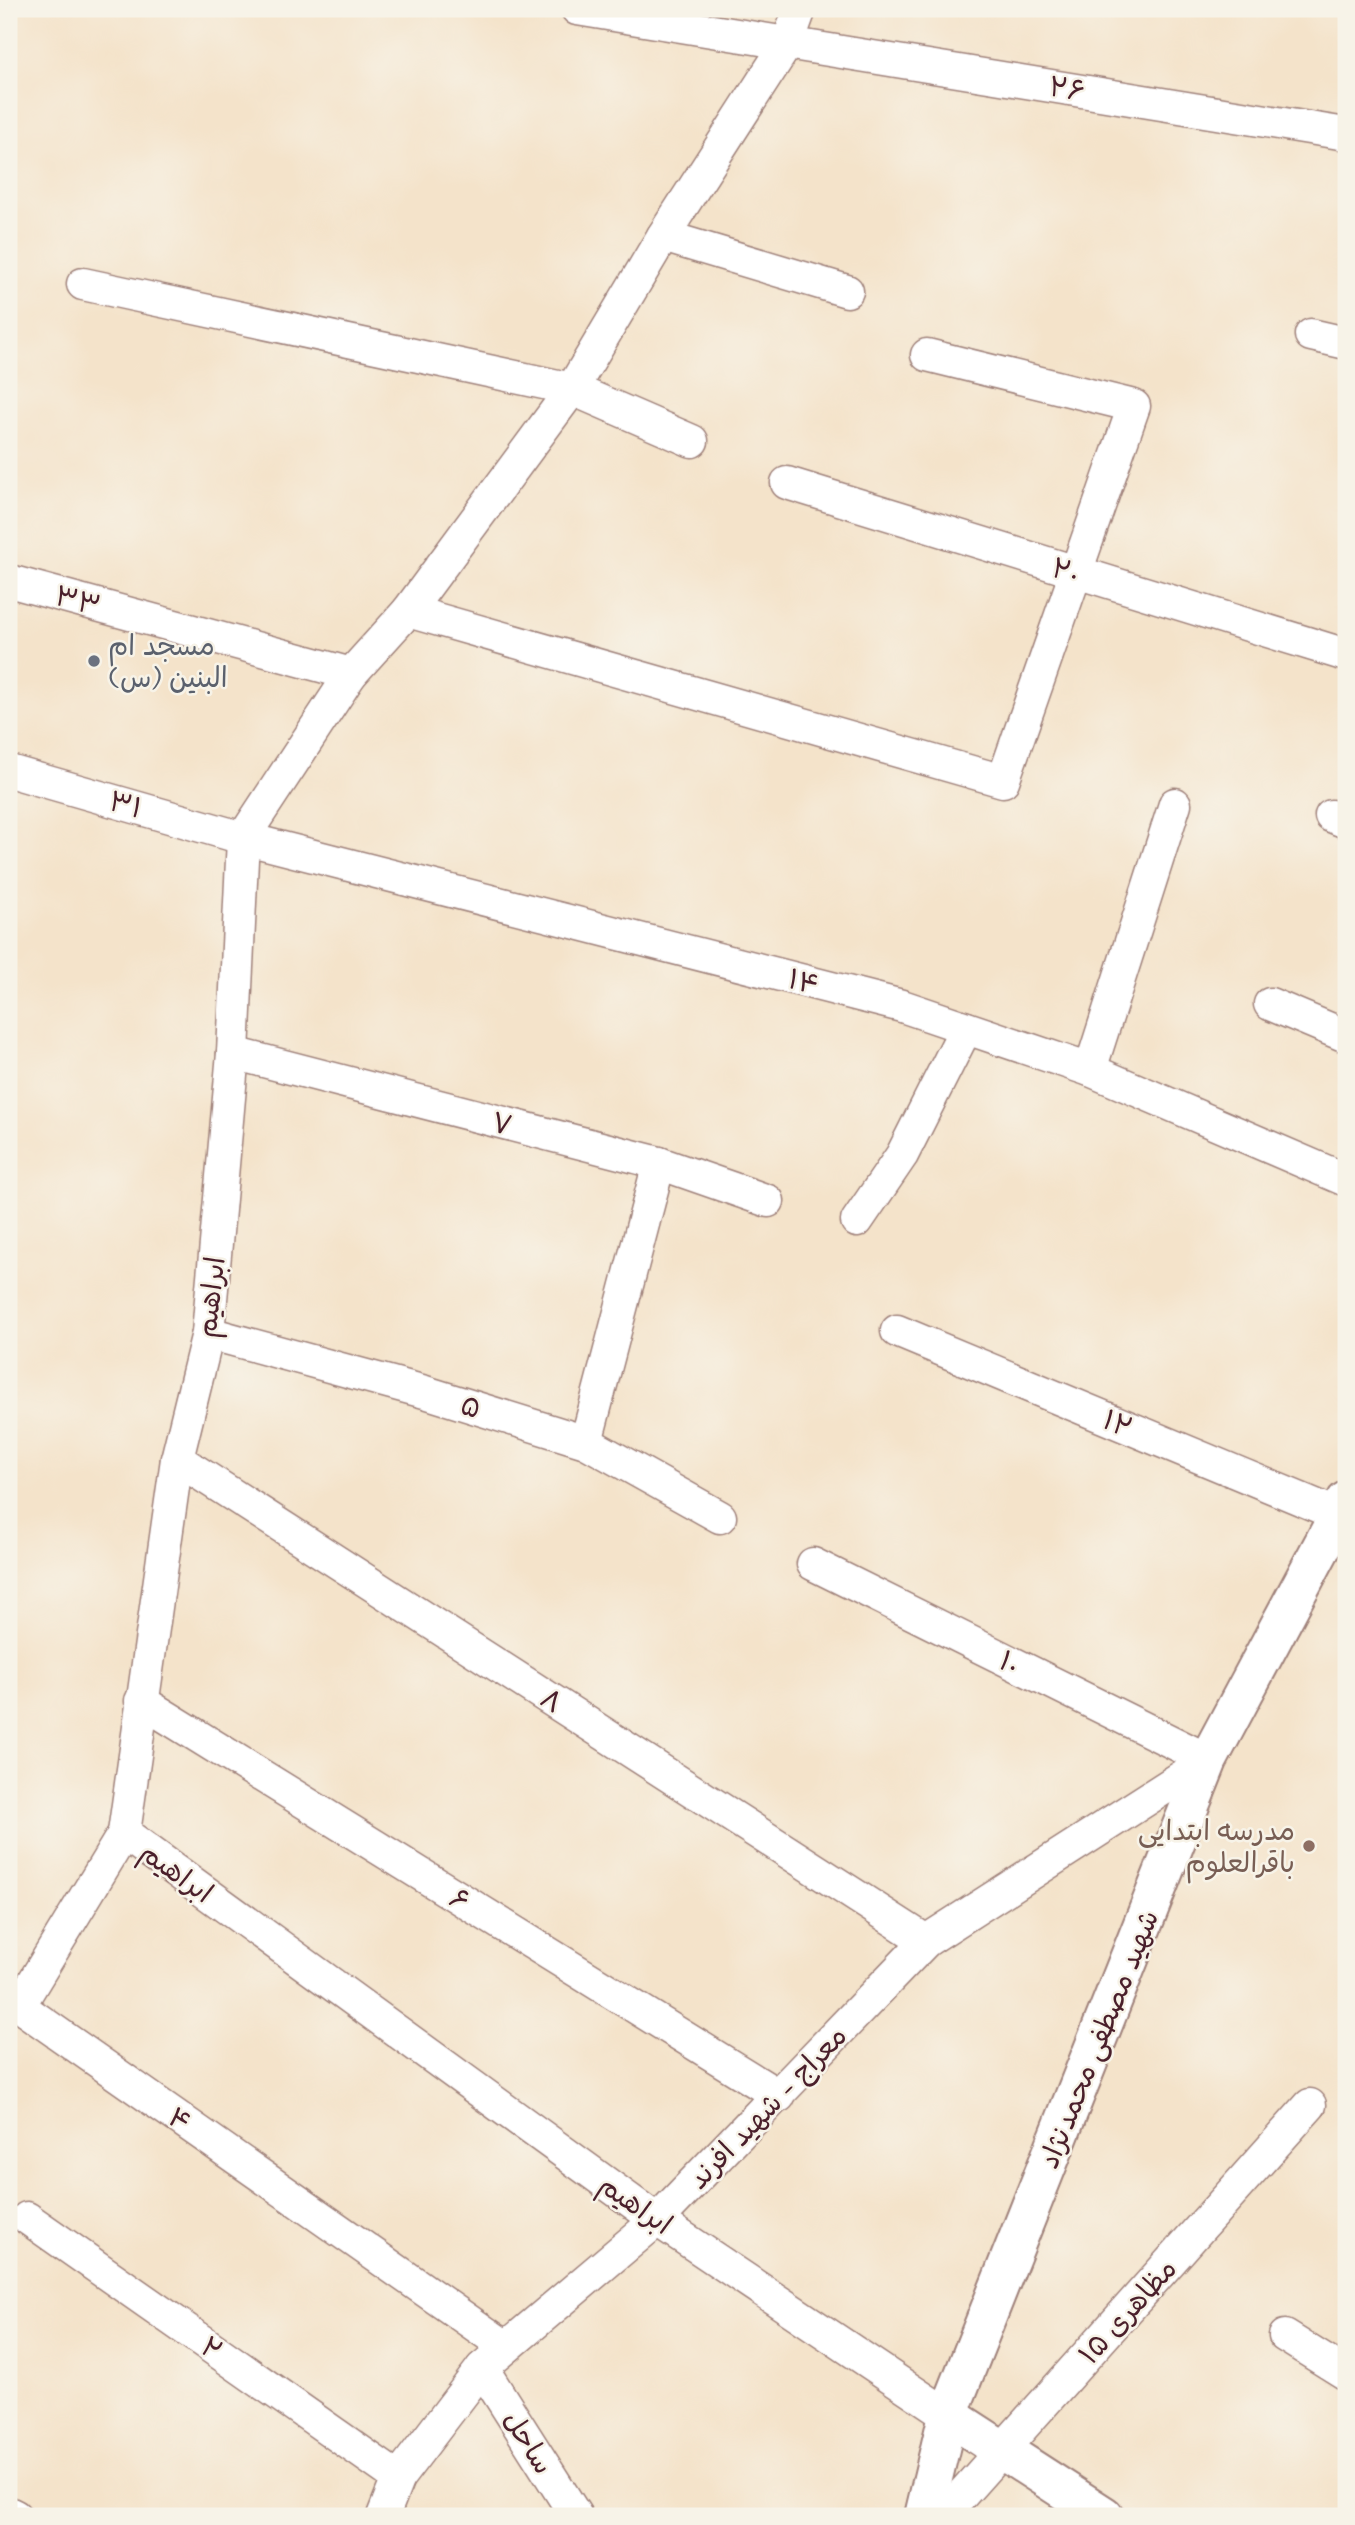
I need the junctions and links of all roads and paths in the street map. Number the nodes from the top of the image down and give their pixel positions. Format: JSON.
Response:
{"nodes":[{"id":1,"x":576,"y":9,"type":"edge"},
{"id":2,"x":800,"y":9,"type":"edge"},
{"id":3,"x":788,"y":42,"type":"junction"},
{"id":4,"x":1346,"y":134,"type":"edge"},
{"id":5,"x":663,"y":236,"type":"junction"},
{"id":6,"x":83,"y":284,"type":"dead end"},
{"id":7,"x":847,"y":291,"type":"dead end"},
{"id":8,"x":1311,"y":335,"type":"dead end"},
{"id":9,"x":1346,"y":343,"type":"edge"},
{"id":10,"x":927,"y":355,"type":"dead end"},
{"id":11,"x":572,"y":389,"type":"junction"},
{"id":12,"x":692,"y":441,"type":"dead end"},
{"id":13,"x":787,"y":483,"type":"dead end"},
{"id":14,"x":1076,"y":574,"type":"junction"},
{"id":15,"x":9,"y":581,"type":"edge"},
{"id":16,"x":408,"y":611,"type":"junction"},
{"id":17,"x":1346,"y":655,"type":"edge"},
{"id":18,"x":351,"y":674,"type":"junction"},
{"id":19,"x":9,"y":771,"type":"edge"},
{"id":20,"x":1175,"y":804,"type":"dead end"},
{"id":21,"x":243,"y":838,"type":"junction"},
{"id":22,"x":1270,"y":1004,"type":"dead end"},
{"id":23,"x":966,"y":1028,"type":"junction"},
{"id":24,"x":1346,"y":1036,"type":"edge"},
{"id":25,"x":233,"y":1053,"type":"junction"},
{"id":26,"x":1090,"y":1070,"type":"junction"},
{"id":27,"x":659,"y":1163,"type":"junction"},
{"id":28,"x":1346,"y":1180,"type":"edge"},
{"id":29,"x":768,"y":1201,"type":"dead end"},
{"id":30,"x":857,"y":1221,"type":"dead end"},
{"id":31,"x":897,"y":1331,"type":"dead end"},
{"id":32,"x":208,"y":1333,"type":"junction"},
{"id":33,"x":586,"y":1442,"type":"junction"},
{"id":34,"x":177,"y":1459,"type":"junction"},
{"id":35,"x":1343,"y":1508,"type":"edge"},
{"id":36,"x":720,"y":1517,"type":"dead end"},
{"id":37,"x":813,"y":1564,"type":"dead end"},
{"id":38,"x":141,"y":1701,"type":"junction"},
{"id":39,"x":1208,"y":1760,"type":"junction"},
{"id":40,"x":124,"y":1833,"type":"junction"},
{"id":41,"x":926,"y":1941,"type":"junction"},
{"id":42,"x":779,"y":2096,"type":"junction"},
{"id":43,"x":1310,"y":2105,"type":"dead end"},
{"id":44,"x":27,"y":2218,"type":"dead end"},
{"id":45,"x":657,"y":2220,"type":"junction"},
{"id":46,"x":1285,"y":2336,"type":"dead end"},
{"id":47,"x":506,"y":2347,"type":"junction"},
{"id":48,"x":482,"y":2368,"type":"junction"},
{"id":49,"x":1346,"y":2374,"type":"edge"},
{"id":50,"x":948,"y":2416,"type":"junction"},
{"id":51,"x":1004,"y":2449,"type":"junction"},
{"id":52,"x":398,"y":2478,"type":"junction"},
{"id":53,"x":9,"y":2513,"type":"edge"},
{"id":54,"x":15,"y":2516,"type":"edge"},
{"id":55,"x":383,"y":2516,"type":"edge"},
{"id":56,"x":576,"y":2516,"type":"edge"},
{"id":57,"x":924,"y":2516,"type":"edge"},
{"id":58,"x":943,"y":2516,"type":"edge"},
{"id":59,"x":1104,"y":2516,"type":"edge"}],
"edges":[{"from":1,"to":3,"type":"street","name":"۲۶"},
{"from":2,"to":3,"type":"street"},
{"from":3,"to":4,"type":"street","name":"۲۶"},
{"from":3,"to":5,"type":"street"},
{"from":5,"to":7,"type":"street"},
{"from":5,"to":11,"type":"street"},
{"from":6,"to":11,"type":"street"},
{"from":8,"to":9,"type":"street"},
{"from":10,"to":14,"type":"street"},
{"from":11,"to":12,"type":"street"},
{"from":11,"to":16,"type":"street"},
{"from":13,"to":14,"type":"street","name":"۲۰"},
{"from":14,"to":16,"type":"street"},
{"from":14,"to":17,"type":"street","name":"۲۰"},
{"from":15,"to":18,"type":"street","name":"۳۳"},
{"from":16,"to":18,"type":"street"},
{"from":18,"to":21,"type":"street"},
{"from":19,"to":21,"type":"street","name":"۳۱"},
{"from":20,"to":26,"type":"street"},
{"from":21,"to":23,"type":"street","name":"۱۴"},
{"from":21,"to":25,"type":"street","name":"ابراهیم"},
{"from":22,"to":24,"type":"street"},
{"from":23,"to":26,"type":"street","name":"۱۴"},
{"from":23,"to":30,"type":"street"},
{"from":25,"to":27,"type":"street","name":"۷"},
{"from":25,"to":32,"type":"street","name":"ابراهیم"},
{"from":26,"to":28,"type":"street","name":"۱۴"},
{"from":27,"to":29,"type":"street","name":"۷"},
{"from":27,"to":33,"type":"street"},
{"from":31,"to":35,"type":"street","name":"۱۲"},
{"from":32,"to":33,"type":"street","name":"۵"},
{"from":32,"to":34,"type":"street","name":"ابراهیم"},
{"from":33,"to":36,"type":"street","name":"۵"},
{"from":34,"to":38,"type":"street","name":"ابراهیم"},
{"from":34,"to":41,"type":"street","name":"۸"},
{"from":35,"to":39,"type":"main road","name":"شهید مصطفی محمدنژاد"},
{"from":37,"to":39,"type":"street","name":"۱۰"},
{"from":38,"to":40,"type":"street","name":"ابراهیم"},
{"from":38,"to":42,"type":"street","name":"۶"},
{"from":39,"to":41,"type":"street","name":"معراج - شهید افرند"},
{"from":39,"to":50,"type":"main road","name":"شهید مصطفی محمدنژاد"},
{"from":40,"to":45,"type":"street","name":"ابراهیم"},
{"from":40,"to":47,"type":"street","name":"۴"},
{"from":41,"to":42,"type":"street","name":"معراج - شهید افرند"},
{"from":42,"to":45,"type":"street","name":"معراج - شهید افرند"},
{"from":43,"to":51,"type":"street","name":"۱۵ مظاهری"},
{"from":44,"to":52,"type":"street","name":"۲"},
{"from":45,"to":47,"type":"street","name":"معراج - شهید افرند"},
{"from":45,"to":50,"type":"street","name":"ابراهیم"},
{"from":46,"to":49,"type":"street"},
{"from":47,"to":48,"type":"street","name":"معراج - شهید افرند"},
{"from":48,"to":52,"type":"street","name":"معراج - شهید افرند"},
{"from":48,"to":56,"type":"street","name":"ساحل"},
{"from":50,"to":51,"type":"main road"},
{"from":50,"to":57,"type":"main road","name":"شهید مصطفی محمدنژاد"},
{"from":51,"to":58,"type":"street","name":"۱۵ مظاهری"},
{"from":51,"to":59,"type":"main road"},
{"from":52,"to":55,"type":"street","name":"معراج - شهید افرند"},
{"from":53,"to":54,"type":"street"}]}
